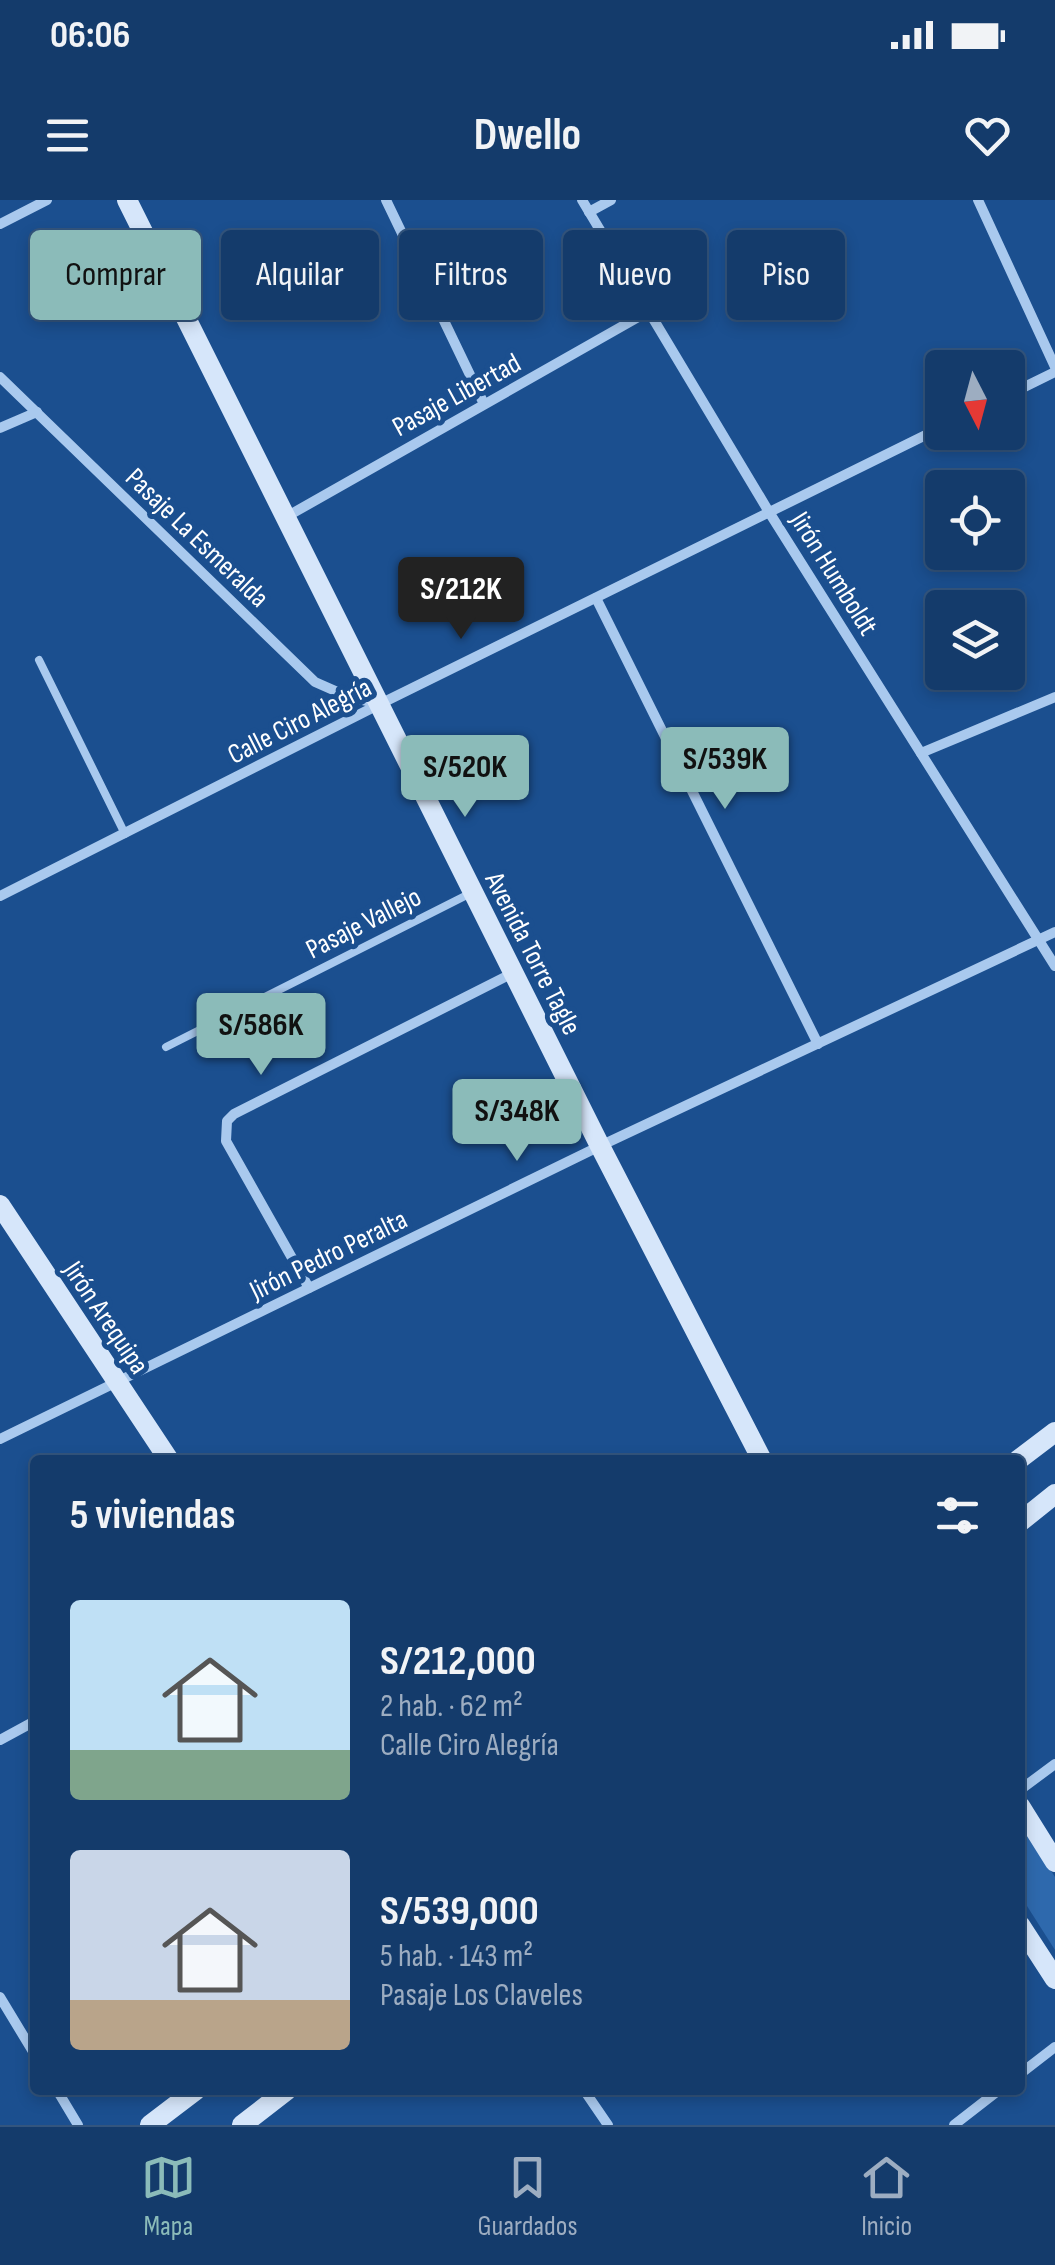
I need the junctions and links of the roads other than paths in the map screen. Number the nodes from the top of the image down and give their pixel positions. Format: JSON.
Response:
{"nodes":[{"id":1,"x":47,"y":200,"type":"edge"},
{"id":2,"x":128,"y":200,"type":"edge"},
{"id":3,"x":386,"y":200,"type":"edge"},
{"id":4,"x":582,"y":200,"type":"edge"},
{"id":5,"x":611,"y":200,"type":"edge"},
{"id":6,"x":978,"y":200,"type":"edge"},
{"id":7,"x":589,"y":212,"type":"junction"},
{"id":8,"x":0,"y":224,"type":"edge"},
{"id":9,"x":600,"y":230,"type":"edge"},
{"id":10,"x":634,"y":320,"type":"edge"},
{"id":11,"x":655,"y":320,"type":"edge"},
{"id":12,"x":1055,"y":370,"type":"edge"},
{"id":13,"x":0,"y":376,"type":"edge"},
{"id":14,"x":1025,"y":386,"type":"edge"},
{"id":15,"x":484,"y":404,"type":"junction"},
{"id":16,"x":37,"y":412,"type":"junction"},
{"id":17,"x":0,"y":428,"type":"edge"},
{"id":18,"x":925,"y":435,"type":"edge"},
{"id":19,"x":770,"y":512,"type":"junction"},
{"id":20,"x":286,"y":516,"type":"junction"},
{"id":21,"x":596,"y":598,"type":"junction"},
{"id":22,"x":39,"y":660,"type":"dead end"},
{"id":23,"x":1055,"y":697,"type":"edge"},
{"id":24,"x":380,"y":704,"type":"junction"},
{"id":25,"x":922,"y":753,"type":"junction"},
{"id":26,"x":125,"y":834,"type":"junction"},
{"id":27,"x":473,"y":892,"type":"junction"},
{"id":28,"x":0,"y":896,"type":"edge"},
{"id":29,"x":1055,"y":932,"type":"edge"},
{"id":30,"x":1038,"y":940,"type":"junction"},
{"id":31,"x":1055,"y":966,"type":"edge"},
{"id":32,"x":514,"y":973,"type":"junction"},
{"id":33,"x":818,"y":1044,"type":"junction"},
{"id":34,"x":166,"y":1047,"type":"dead end"},
{"id":35,"x":600,"y":1146,"type":"junction"},
{"id":36,"x":0,"y":1205,"type":"edge"},
{"id":37,"x":309,"y":1288,"type":"junction"},
{"id":38,"x":118,"y":1382,"type":"junction"},
{"id":39,"x":1055,"y":1432,"type":"edge"},
{"id":40,"x":0,"y":1439,"type":"edge"},
{"id":41,"x":166,"y":1455,"type":"edge"},
{"id":42,"x":759,"y":1455,"type":"edge"},
{"id":43,"x":1025,"y":1455,"type":"edge"},
{"id":44,"x":1055,"y":1494,"type":"edge"},
{"id":45,"x":1025,"y":1518,"type":"edge"},
{"id":46,"x":30,"y":1724,"type":"edge"},
{"id":47,"x":0,"y":1740,"type":"edge"},
{"id":48,"x":1055,"y":1764,"type":"edge"},
{"id":49,"x":1025,"y":1786,"type":"edge"},
{"id":50,"x":1025,"y":1814,"type":"edge"},
{"id":51,"x":1055,"y":1862,"type":"edge"},
{"id":52,"x":1025,"y":1933,"type":"edge"},
{"id":53,"x":1055,"y":1978,"type":"edge"},
{"id":54,"x":0,"y":1998,"type":"edge"},
{"id":55,"x":30,"y":2046,"type":"edge"},
{"id":56,"x":1055,"y":2047,"type":"edge"},
{"id":57,"x":1025,"y":2070,"type":"edge"},
{"id":58,"x":60,"y":2095,"type":"edge"},
{"id":59,"x":189,"y":2095,"type":"edge"},
{"id":60,"x":281,"y":2095,"type":"edge"},
{"id":61,"x":587,"y":2095,"type":"edge"},
{"id":62,"x":993,"y":2095,"type":"edge"},
{"id":63,"x":78,"y":2125,"type":"edge"},
{"id":64,"x":150,"y":2125,"type":"edge"},
{"id":65,"x":242,"y":2125,"type":"edge"},
{"id":66,"x":608,"y":2125,"type":"edge"},
{"id":67,"x":954,"y":2125,"type":"edge"}],
"edges":[{"from":1,"to":8,"type":"street"},
{"from":2,"to":20,"type":"street","name":"Avenida Torre Tagle"},
{"from":3,"to":15,"type":"street"},
{"from":4,"to":7,"type":"street","name":"Jirón Humboldt"},
{"from":5,"to":7,"type":"street"},
{"from":6,"to":12,"type":"street"},
{"from":7,"to":9,"type":"street","name":"Jirón Humboldt"},
{"from":10,"to":15,"type":"street","name":"Pasaje Libertad"},
{"from":11,"to":19,"type":"street","name":"Jirón Humboldt"},
{"from":12,"to":14,"type":"street"},
{"from":13,"to":16,"type":"street","name":"Pasaje La Esmeralda"},
{"from":15,"to":20,"type":"street","name":"Pasaje Libertad"},
{"from":16,"to":17,"type":"street"},
{"from":16,"to":24,"type":"street","name":"Pasaje La Esmeralda"},
{"from":18,"to":19,"type":"street","name":"Calle Ciro Alegría"},
{"from":19,"to":21,"type":"street","name":"Calle Ciro Alegría"},
{"from":19,"to":25,"type":"street","name":"Jirón Humboldt"},
{"from":20,"to":24,"type":"street","name":"Avenida Torre Tagle"},
{"from":21,"to":24,"type":"street","name":"Calle Ciro Alegría"},
{"from":21,"to":33,"type":"street"},
{"from":22,"to":26,"type":"lane"},
{"from":23,"to":25,"type":"street"},
{"from":24,"to":26,"type":"street","name":"Calle Ciro Alegría"},
{"from":24,"to":27,"type":"street","name":"Avenida Torre Tagle"},
{"from":25,"to":30,"type":"street","name":"Jirón Humboldt"},
{"from":26,"to":28,"type":"street","name":"Calle Ciro Alegría"},
{"from":27,"to":32,"type":"street","name":"Avenida Torre Tagle"},
{"from":27,"to":34,"type":"lane","name":"Pasaje Vallejo"},
{"from":29,"to":30,"type":"street","name":"Jirón Pedro Peralta"},
{"from":30,"to":31,"type":"street","name":"Jirón Humboldt"},
{"from":30,"to":33,"type":"street","name":"Jirón Pedro Peralta"},
{"from":32,"to":35,"type":"street","name":"Avenida Torre Tagle"},
{"from":32,"to":37,"type":"street"},
{"from":33,"to":35,"type":"street","name":"Jirón Pedro Peralta"},
{"from":35,"to":37,"type":"street","name":"Jirón Pedro Peralta"},
{"from":35,"to":42,"type":"street","name":"Avenida Torre Tagle"},
{"from":36,"to":38,"type":"street","name":"Jirón Arequipa"},
{"from":37,"to":38,"type":"street","name":"Jirón Pedro Peralta"},
{"from":38,"to":40,"type":"street","name":"Jirón Pedro Peralta"},
{"from":38,"to":41,"type":"street","name":"Jirón Arequipa"},
{"from":39,"to":43,"type":"street"},
{"from":44,"to":45,"type":"street"},
{"from":46,"to":47,"type":"street"},
{"from":48,"to":49,"type":"street"},
{"from":50,"to":51,"type":"street"},
{"from":52,"to":53,"type":"street"},
{"from":54,"to":55,"type":"street"},
{"from":56,"to":57,"type":"street"},
{"from":58,"to":63,"type":"street"},
{"from":59,"to":64,"type":"street"},
{"from":60,"to":65,"type":"street"},
{"from":61,"to":66,"type":"street"},
{"from":62,"to":67,"type":"street"}]}
